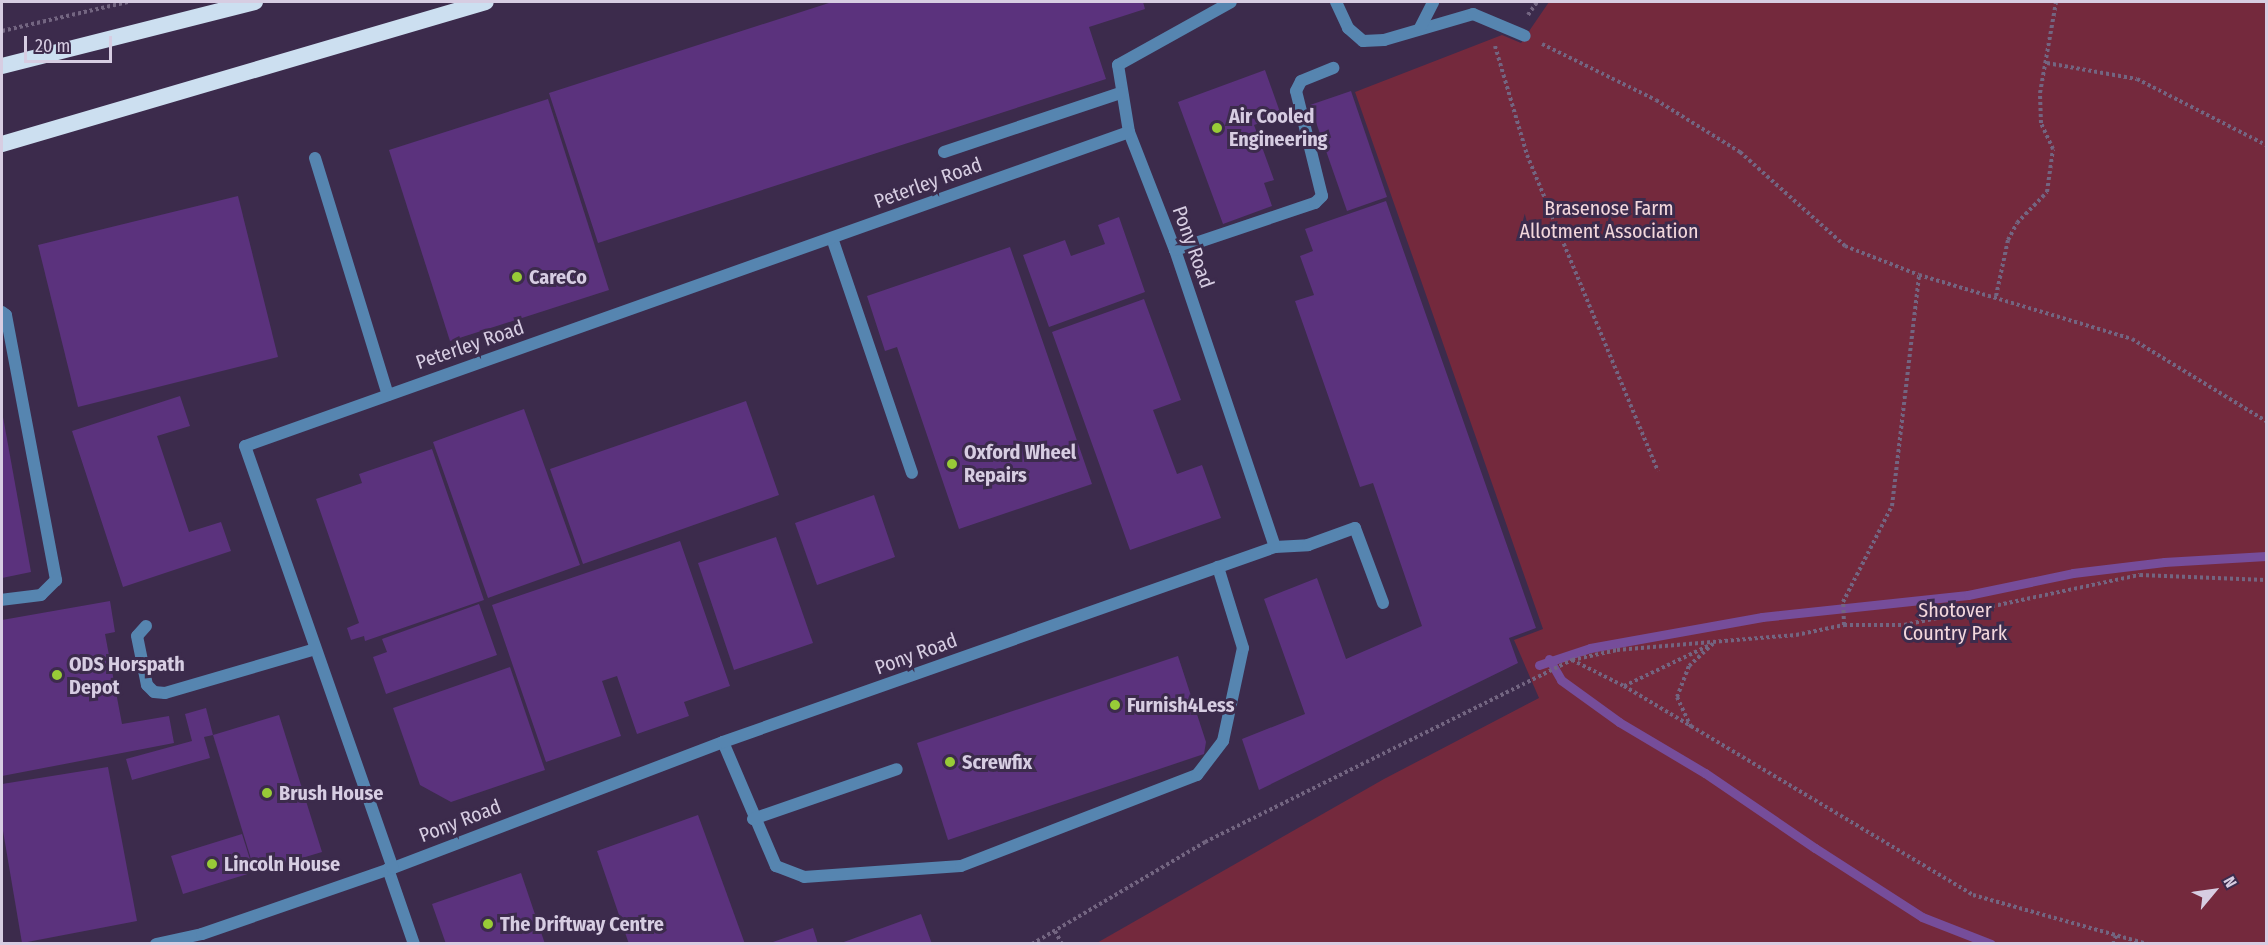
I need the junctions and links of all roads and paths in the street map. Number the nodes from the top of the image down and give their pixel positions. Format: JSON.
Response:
{"nodes":[{"id":1,"x":125,"y":2,"type":"edge"},
{"id":2,"x":255,"y":2,"type":"edge"},
{"id":3,"x":486,"y":2,"type":"edge"},
{"id":4,"x":1231,"y":2,"type":"edge"},
{"id":5,"x":1336,"y":2,"type":"edge"},
{"id":6,"x":1433,"y":2,"type":"edge"},
{"id":7,"x":2056,"y":2,"type":"edge"},
{"id":8,"x":1420,"y":28,"type":"junction"},
{"id":9,"x":2,"y":31,"type":"edge"},
{"id":10,"x":1525,"y":36,"type":"joint"},
{"id":11,"x":1493,"y":40,"type":"dead end"},
{"id":12,"x":2047,"y":63,"type":"junction"},
{"id":13,"x":2,"y":66,"type":"edge"},
{"id":14,"x":1334,"y":68,"type":"dead end"},
{"id":15,"x":1120,"y":93,"type":"junction"},
{"id":16,"x":1130,"y":132,"type":"junction"},
{"id":17,"x":2,"y":144,"type":"edge"},
{"id":18,"x":2266,"y":145,"type":"edge"},
{"id":19,"x":944,"y":152,"type":"dead end"},
{"id":20,"x":315,"y":158,"type":"dead end"},
{"id":21,"x":832,"y":238,"type":"junction"},
{"id":22,"x":1175,"y":250,"type":"junction"},
{"id":23,"x":1919,"y":275,"type":"junction"},
{"id":24,"x":1996,"y":296,"type":"junction"},
{"id":25,"x":2,"y":312,"type":"edge"},
{"id":26,"x":388,"y":395,"type":"junction"},
{"id":27,"x":2266,"y":421,"type":"edge"},
{"id":28,"x":1658,"y":471,"type":"dead end"},
{"id":29,"x":912,"y":472,"type":"dead end"},
{"id":30,"x":1275,"y":547,"type":"junction"},
{"id":31,"x":1218,"y":567,"type":"junction"},
{"id":32,"x":2266,"y":580,"type":"edge"},
{"id":33,"x":2,"y":600,"type":"edge"},
{"id":34,"x":1383,"y":603,"type":"dead end"},
{"id":35,"x":1844,"y":625,"type":"junction"},
{"id":36,"x":146,"y":626,"type":"dead end"},
{"id":37,"x":1713,"y":644,"type":"junction"},
{"id":38,"x":315,"y":650,"type":"junction"},
{"id":39,"x":1572,"y":660,"type":"junction"},
{"id":40,"x":1624,"y":686,"type":"junction"},
{"id":41,"x":1691,"y":728,"type":"junction"},
{"id":42,"x":723,"y":742,"type":"junction"},
{"id":43,"x":897,"y":769,"type":"dead end"},
{"id":44,"x":753,"y":819,"type":"junction"},
{"id":45,"x":390,"y":869,"type":"junction"},
{"id":46,"x":1055,"y":931,"type":"junction"},
{"id":47,"x":2116,"y":936,"type":"junction"},
{"id":48,"x":204,"y":939,"type":"edge"},
{"id":49,"x":156,"y":944,"type":"edge"},
{"id":50,"x":414,"y":944,"type":"edge"},
{"id":51,"x":1032,"y":944,"type":"edge"},
{"id":52,"x":1062,"y":944,"type":"edge"},
{"id":53,"x":2113,"y":944,"type":"edge"},
{"id":54,"x":2147,"y":944,"type":"edge"}],
"edges":[{"from":1,"to":9,"type":"path"},
{"from":2,"to":13,"type":"highway"},
{"from":3,"to":17,"type":"highway"},
{"from":4,"to":15,"type":"street","name":"Pony Road"},
{"from":5,"to":8,"type":"street"},
{"from":6,"to":8,"type":"street"},
{"from":7,"to":12,"type":"path"},
{"from":8,"to":10,"type":"street"},
{"from":10,"to":23,"type":"path"},
{"from":11,"to":28,"type":"path"},
{"from":12,"to":18,"type":"path"},
{"from":12,"to":24,"type":"path"},
{"from":14,"to":22,"type":"street"},
{"from":15,"to":16,"type":"street","name":"Pony Road"},
{"from":15,"to":19,"type":"street"},
{"from":16,"to":21,"type":"street","name":"Peterley Road"},
{"from":16,"to":22,"type":"street","name":"Pony Road"},
{"from":20,"to":26,"type":"street"},
{"from":21,"to":26,"type":"street","name":"Peterley Road"},
{"from":21,"to":29,"type":"street"},
{"from":22,"to":30,"type":"street","name":"Pony Road"},
{"from":23,"to":24,"type":"path"},
{"from":23,"to":35,"type":"path"},
{"from":24,"to":27,"type":"path"},
{"from":25,"to":33,"type":"street"},
{"from":26,"to":38,"type":"street","name":"Peterley Road"},
{"from":30,"to":31,"type":"street","name":"Pony Road"},
{"from":30,"to":34,"type":"street"},
{"from":31,"to":42,"type":"street","name":"Pony Road"},
{"from":31,"to":44,"type":"street"},
{"from":32,"to":35,"type":"path"},
{"from":35,"to":37,"type":"path"},
{"from":36,"to":38,"type":"street"},
{"from":37,"to":39,"type":"path"},
{"from":37,"to":40,"type":"path"},
{"from":37,"to":41,"type":"path"},
{"from":38,"to":45,"type":"street","name":"Peterley Road"},
{"from":39,"to":40,"type":"path"},
{"from":39,"to":46,"type":"path"},
{"from":40,"to":41,"type":"path"},
{"from":41,"to":47,"type":"path"},
{"from":42,"to":44,"type":"street"},
{"from":42,"to":45,"type":"street","name":"Pony Road"},
{"from":43,"to":44,"type":"street"},
{"from":45,"to":48,"type":"street","name":"Pony Road"},
{"from":45,"to":50,"type":"street","name":"Peterley Road"},
{"from":46,"to":51,"type":"path"},
{"from":46,"to":52,"type":"path"},
{"from":47,"to":53,"type":"path"},
{"from":47,"to":54,"type":"path"},
{"from":48,"to":49,"type":"street","name":"Pony Road"}]}
